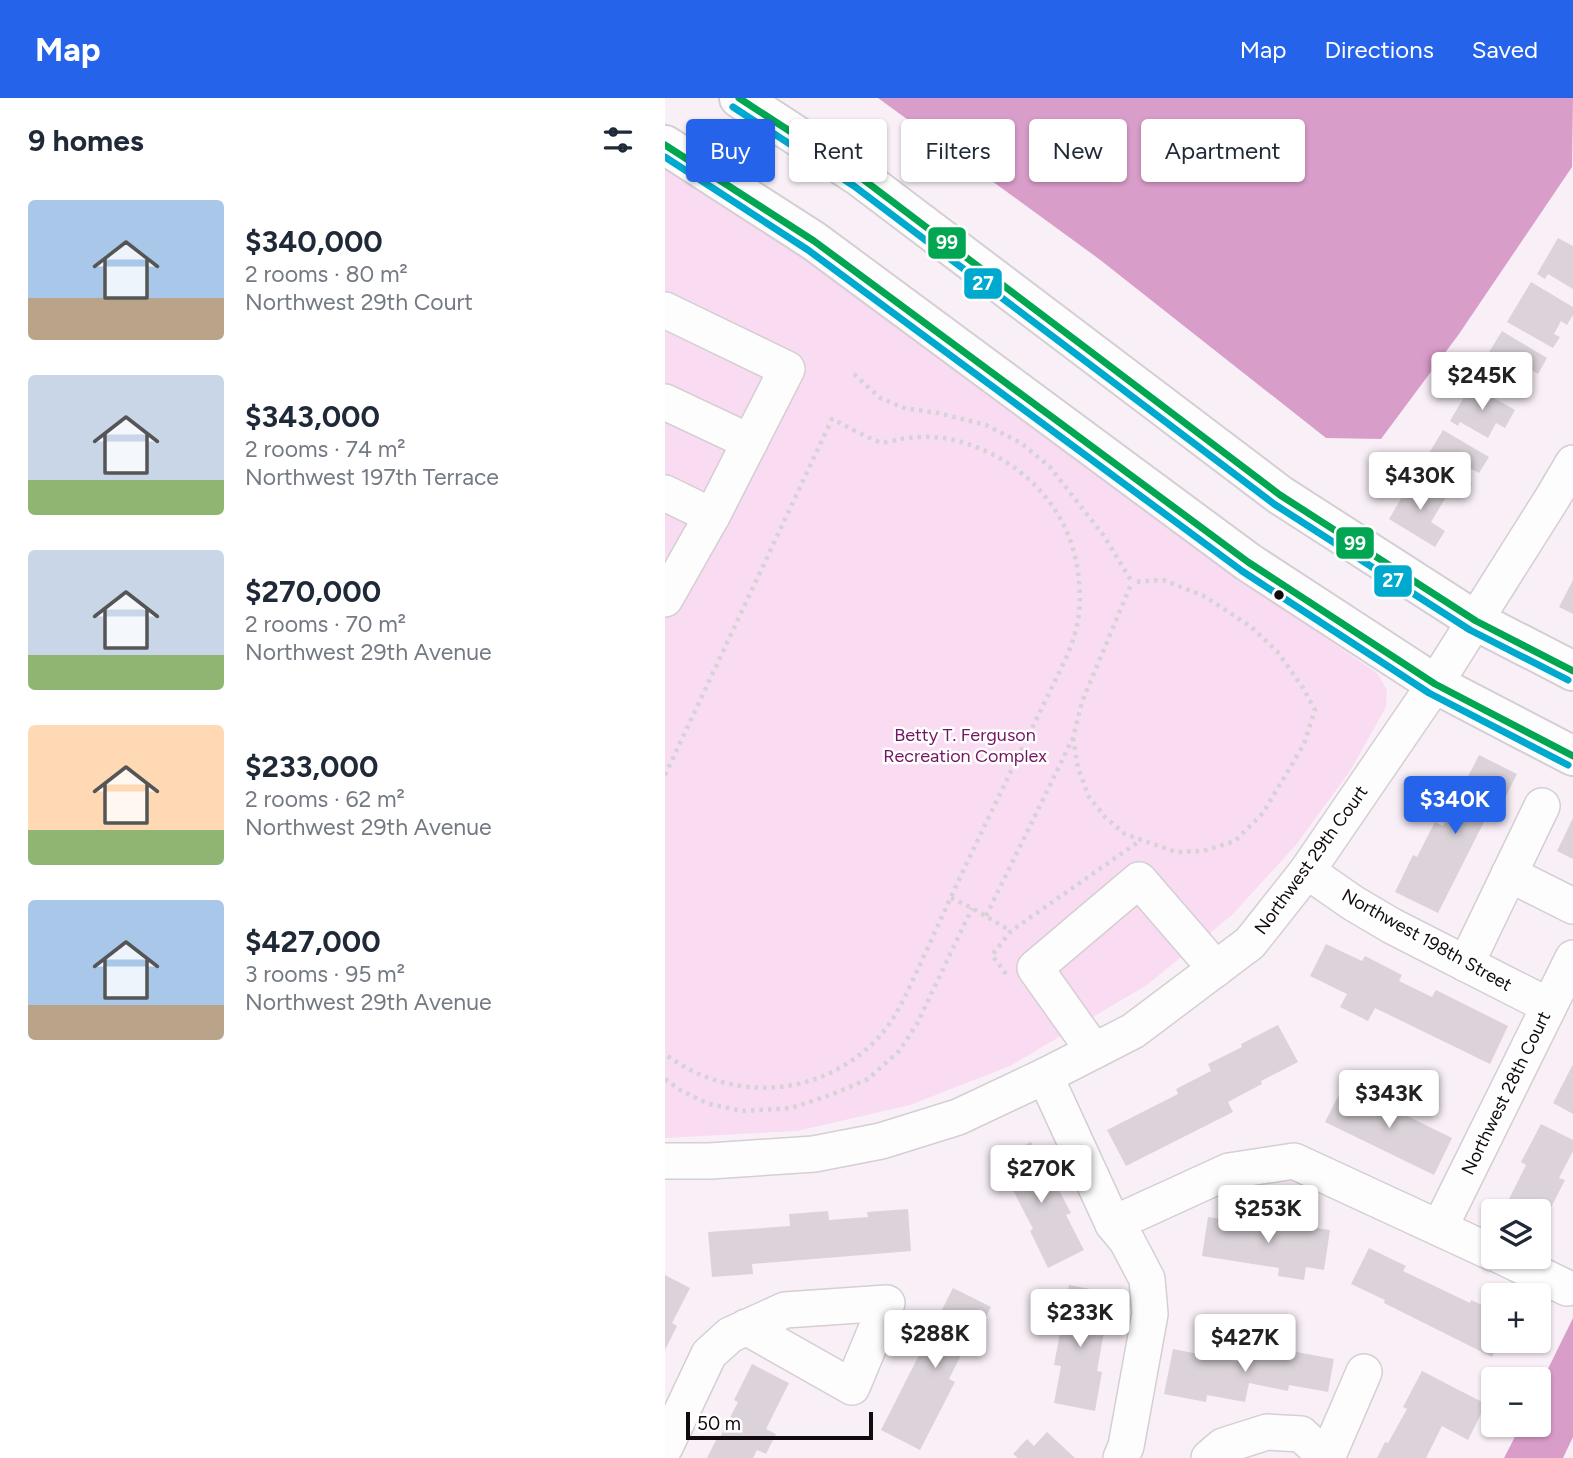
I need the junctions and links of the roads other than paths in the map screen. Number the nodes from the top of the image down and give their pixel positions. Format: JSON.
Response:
{"nodes":[{"id":1,"x":739,"y":98,"type":"edge"},
{"id":2,"x":665,"y":145,"type":"edge"},
{"id":3,"x":665,"y":310,"type":"edge"},
{"id":4,"x":665,"y":402,"type":"edge"},
{"id":5,"x":750,"y":442,"type":"junction"},
{"id":6,"x":1573,"y":463,"type":"edge"},
{"id":7,"x":665,"y":493,"type":"edge"},
{"id":8,"x":1563,"y":502,"type":"edge"},
{"id":9,"x":712,"y":516,"type":"junction"},
{"id":10,"x":665,"y":599,"type":"edge"},
{"id":11,"x":1476,"y":621,"type":"junction"},
{"id":12,"x":1573,"y":671,"type":"edge"},
{"id":13,"x":1435,"y":684,"type":"junction"},
{"id":14,"x":1573,"y":756,"type":"edge"},
{"id":15,"x":1542,"y":806,"type":"dead end"},
{"id":16,"x":1307,"y":871,"type":"junction"},
{"id":17,"x":1509,"y":874,"type":"junction"},
{"id":18,"x":1573,"y":906,"type":"edge"},
{"id":19,"x":1573,"y":958,"type":"edge"},
{"id":20,"x":1466,"y":964,"type":"junction"},
{"id":21,"x":1216,"y":969,"type":"junction"},
{"id":22,"x":1549,"y":1006,"type":"junction"},
{"id":23,"x":1094,"y":1051,"type":"junction"},
{"id":24,"x":1045,"y":1076,"type":"junction"},
{"id":25,"x":665,"y":1161,"type":"edge"},
{"id":26,"x":1113,"y":1224,"type":"junction"},
{"id":27,"x":1440,"y":1227,"type":"junction"},
{"id":28,"x":1481,"y":1246,"type":"edge"},
{"id":29,"x":1528,"y":1269,"type":"edge"},
{"id":30,"x":1567,"y":1288,"type":"dead end"},
{"id":31,"x":746,"y":1327,"type":"dead end"},
{"id":32,"x":1364,"y":1372,"type":"dead end"},
{"id":33,"x":665,"y":1447,"type":"edge"},
{"id":34,"x":1134,"y":1454,"type":"edge"},
{"id":35,"x":1209,"y":1458,"type":"edge"}],
"edges":[{"from":1,"to":11,"type":"main road"},
{"from":2,"to":13,"type":"main road"},
{"from":3,"to":5,"type":"street"},
{"from":4,"to":5,"type":"street"},
{"from":5,"to":9,"type":"street"},
{"from":6,"to":8,"type":"street","name":"Northwest 29th Court"},
{"from":7,"to":9,"type":"street"},
{"from":8,"to":11,"type":"street","name":"Northwest 29th Court"},
{"from":9,"to":10,"type":"street"},
{"from":11,"to":12,"type":"main road"},
{"from":11,"to":13,"type":"street","name":"Northwest 29th Court"},
{"from":13,"to":14,"type":"main road"},
{"from":13,"to":16,"type":"street","name":"Northwest 29th Court"},
{"from":15,"to":17,"type":"street"},
{"from":16,"to":20,"type":"street","name":"Northwest 198th Street"},
{"from":16,"to":21,"type":"street","name":"Northwest 29th Court"},
{"from":17,"to":18,"type":"street"},
{"from":17,"to":20,"type":"street"},
{"from":19,"to":22,"type":"street","name":"Northwest 28th Court"},
{"from":20,"to":22,"type":"street","name":"Northwest 198th Street"},
{"from":21,"to":23,"type":"street","name":"Northwest 29th Court"},
{"from":21,"to":23,"type":"street"},
{"from":22,"to":27,"type":"street","name":"Northwest 28th Court"},
{"from":23,"to":24,"type":"street","name":"Northwest 29th Court"},
{"from":24,"to":25,"type":"street","name":"Northwest 29th Court"},
{"from":24,"to":26,"type":"street"},
{"from":26,"to":27,"type":"street"},
{"from":26,"to":34,"type":"street"},
{"from":27,"to":28,"type":"street"},
{"from":29,"to":30,"type":"street"},
{"from":31,"to":33,"type":"street"},
{"from":32,"to":35,"type":"street"}]}
